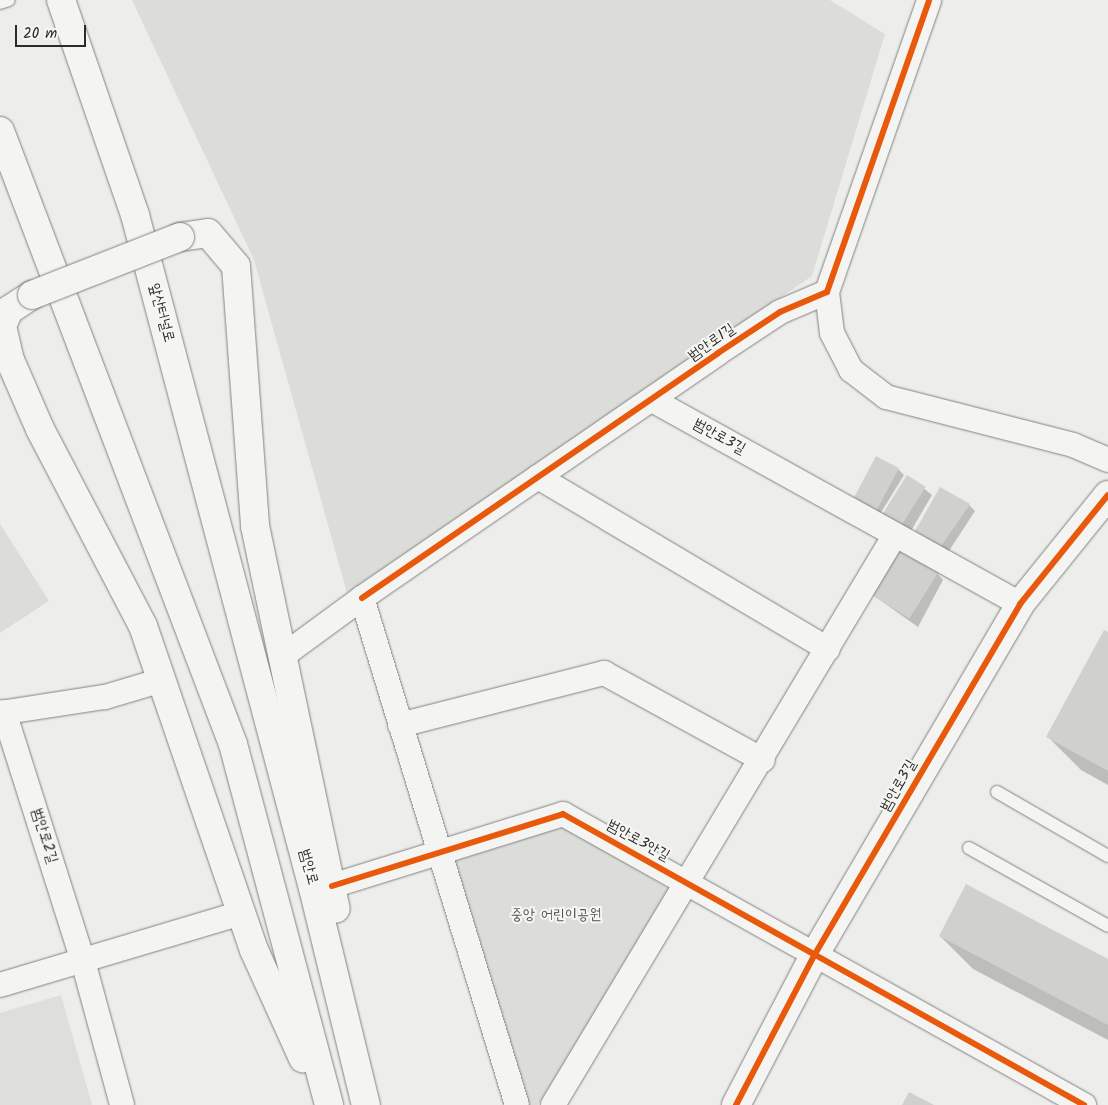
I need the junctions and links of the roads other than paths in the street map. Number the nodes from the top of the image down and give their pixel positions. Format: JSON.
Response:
{"nodes":[{"id":1,"x":9,"y":0,"type":"edge"},
{"id":2,"x":61,"y":0,"type":"edge"},
{"id":3,"x":929,"y":0,"type":"edge"},
{"id":4,"x":0,"y":3,"type":"edge"},
{"id":5,"x":0,"y":131,"type":"edge"},
{"id":6,"x":827,"y":292,"type":"junction"},
{"id":7,"x":654,"y":401,"type":"junction"},
{"id":8,"x":1108,"y":460,"type":"edge"},
{"id":9,"x":538,"y":478,"type":"junction"},
{"id":10,"x":1108,"y":495,"type":"edge"},
{"id":11,"x":895,"y":535,"type":"junction"},
{"id":12,"x":362,"y":598,"type":"junction"},
{"id":13,"x":1020,"y":604,"type":"junction"},
{"id":14,"x":243,"y":632,"type":"joint"},
{"id":15,"x":828,"y":649,"type":"junction"},
{"id":16,"x":284,"y":655,"type":"junction"},
{"id":17,"x":162,"y":680,"type":"junction"},
{"id":18,"x":2,"y":712,"type":"edge"},
{"id":19,"x":400,"y":725,"type":"junction"},
{"id":20,"x":762,"y":760,"type":"junction"},
{"id":21,"x":997,"y":792,"type":"dead end"},
{"id":22,"x":970,"y":848,"type":"dead end"},
{"id":23,"x":437,"y":850,"type":"junction"},
{"id":24,"x":1108,"y":856,"type":"edge"},
{"id":25,"x":688,"y":883,"type":"junction"},
{"id":26,"x":332,"y":886,"type":"junction"},
{"id":27,"x":241,"y":913,"type":"junction"},
{"id":28,"x":1108,"y":926,"type":"edge"},
{"id":29,"x":815,"y":954,"type":"junction"},
{"id":30,"x":83,"y":961,"type":"junction"},
{"id":31,"x":0,"y":985,"type":"edge"},
{"id":32,"x":122,"y":1105,"type":"edge"},
{"id":33,"x":324,"y":1105,"type":"edge"},
{"id":34,"x":329,"y":1105,"type":"edge"},
{"id":35,"x":366,"y":1105,"type":"edge"},
{"id":36,"x":370,"y":1105,"type":"edge"},
{"id":37,"x":517,"y":1105,"type":"edge"},
{"id":38,"x":553,"y":1105,"type":"edge"},
{"id":39,"x":736,"y":1105,"type":"edge"},
{"id":40,"x":1084,"y":1105,"type":"edge"}],
"edges":[{"from":1,"to":4,"type":"lane"},
{"from":2,"to":14,"type":"main road","name":"앞산터널로"},
{"from":3,"to":6,"type":"street"},
{"from":5,"to":34,"type":"main road"},
{"from":6,"to":7,"type":"street","name":"범안로1길"},
{"from":6,"to":8,"type":"street"},
{"from":7,"to":9,"type":"street","name":"범안로1길"},
{"from":7,"to":11,"type":"street","name":"범안로3길"},
{"from":9,"to":12,"type":"street","name":"범안로1길"},
{"from":9,"to":15,"type":"street"},
{"from":10,"to":13,"type":"main road","name":"범안로3길"},
{"from":11,"to":13,"type":"street","name":"범안로3길"},
{"from":11,"to":15,"type":"street"},
{"from":12,"to":16,"type":"street"},
{"from":12,"to":19,"type":"street"},
{"from":13,"to":29,"type":"main road","name":"범안로3길"},
{"from":14,"to":35,"type":"main road","name":"범안로"},
{"from":15,"to":20,"type":"street"},
{"from":16,"to":17,"type":"main road","bridge":true},
{"from":16,"to":26,"type":"main road"},
{"from":17,"to":18,"type":"street"},
{"from":17,"to":27,"type":"main road"},
{"from":18,"to":30,"type":"street","name":"범안로2길"},
{"from":19,"to":20,"type":"street"},
{"from":19,"to":23,"type":"street"},
{"from":20,"to":25,"type":"street"},
{"from":21,"to":24,"type":"lane"},
{"from":22,"to":28,"type":"lane"},
{"from":23,"to":25,"type":"street","name":"범안로3안길"},
{"from":23,"to":26,"type":"street","name":"범안로3안길"},
{"from":23,"to":37,"type":"street"},
{"from":25,"to":29,"type":"street","name":"범안로3안길"},
{"from":25,"to":38,"type":"street"},
{"from":26,"to":36,"type":"main road"},
{"from":27,"to":30,"type":"street"},
{"from":27,"to":33,"type":"main road"},
{"from":29,"to":39,"type":"main road","name":"범안로3길"},
{"from":29,"to":40,"type":"street","name":"범안로3안길"},
{"from":30,"to":31,"type":"street"},
{"from":30,"to":32,"type":"street","name":"범안로2길"}]}
